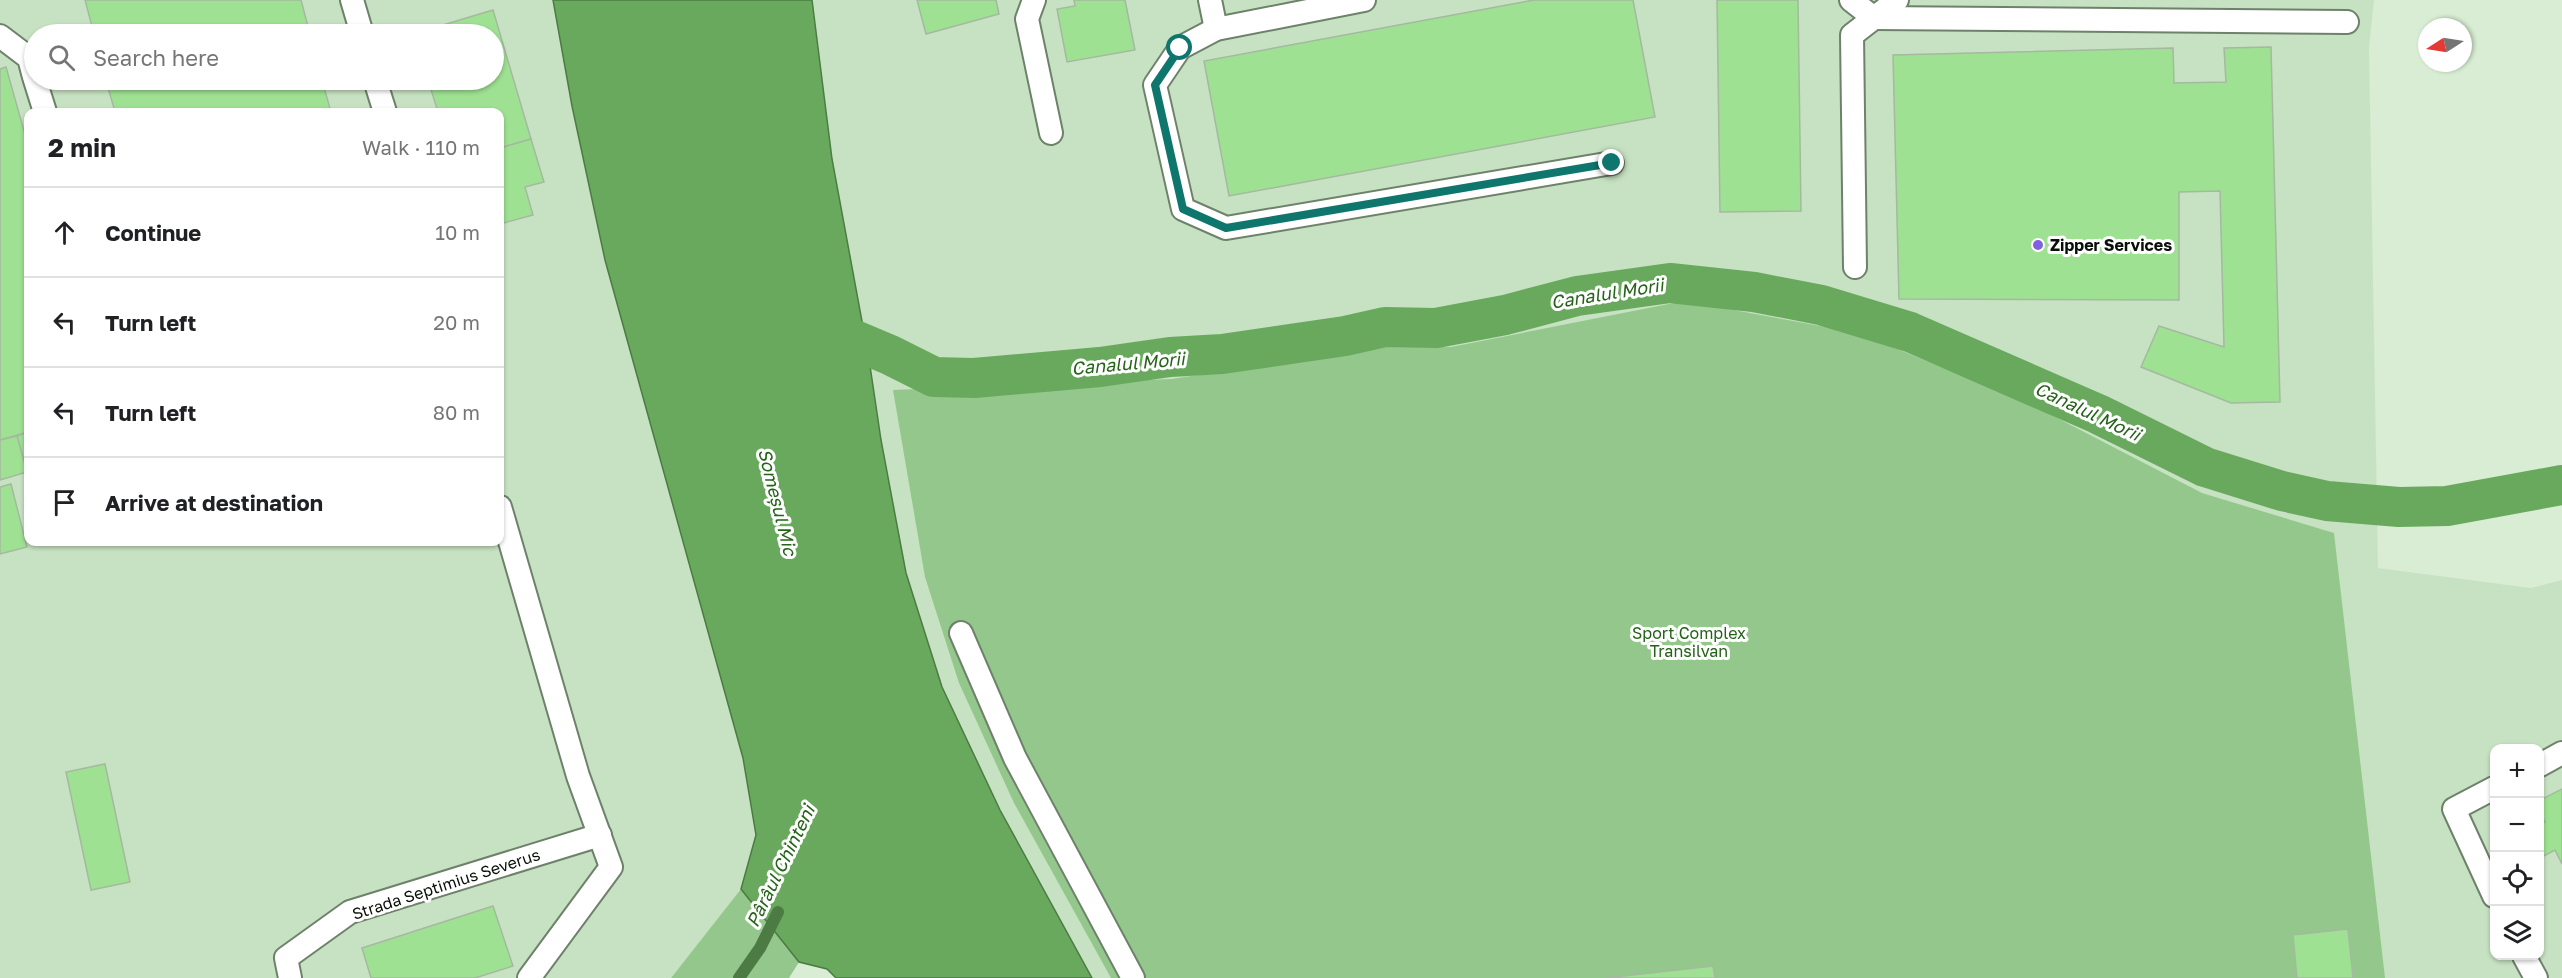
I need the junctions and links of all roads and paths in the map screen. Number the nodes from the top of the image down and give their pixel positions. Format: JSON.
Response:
{"nodes":[{"id":1,"x":352,"y":0,"type":"edge"},
{"id":2,"x":1034,"y":0,"type":"edge"},
{"id":3,"x":1210,"y":0,"type":"edge"},
{"id":4,"x":1364,"y":0,"type":"edge"},
{"id":5,"x":1851,"y":0,"type":"edge"},
{"id":6,"x":1897,"y":0,"type":"edge"},
{"id":7,"x":1874,"y":18,"type":"junction"},
{"id":8,"x":2348,"y":22,"type":"dead end"},
{"id":9,"x":359,"y":24,"type":"edge"},
{"id":10,"x":1216,"y":29,"type":"junction"},
{"id":11,"x":0,"y":36,"type":"edge"},
{"id":12,"x":24,"y":53,"type":"edge"},
{"id":13,"x":39,"y":90,"type":"edge"},
{"id":14,"x":378,"y":90,"type":"edge"},
{"id":15,"x":44,"y":108,"type":"edge"},
{"id":16,"x":384,"y":108,"type":"edge"},
{"id":17,"x":1051,"y":133,"type":"dead end"},
{"id":18,"x":1612,"y":163,"type":"dead end"},
{"id":19,"x":1855,"y":267,"type":"dead end"},
{"id":20,"x":504,"y":521,"type":"edge"},
{"id":21,"x":961,"y":633,"type":"dead end"},
{"id":22,"x":2562,"y":753,"type":"edge"},
{"id":23,"x":2544,"y":763,"type":"edge"},
{"id":24,"x":2490,"y":790,"type":"edge"},
{"id":25,"x":600,"y":835,"type":"junction"},
{"id":26,"x":2490,"y":887,"type":"edge"},
{"id":27,"x":2526,"y":960,"type":"edge"},
{"id":28,"x":290,"y":978,"type":"edge"},
{"id":29,"x":530,"y":978,"type":"edge"},
{"id":30,"x":1133,"y":978,"type":"edge"},
{"id":31,"x":2536,"y":978,"type":"edge"}],
"edges":[{"from":1,"to":9,"type":"lane"},
{"from":2,"to":17,"type":"lane"},
{"from":3,"to":10,"type":"lane"},
{"from":4,"to":10,"type":"lane"},
{"from":5,"to":7,"type":"lane"},
{"from":6,"to":7,"type":"lane"},
{"from":7,"to":8,"type":"lane"},
{"from":7,"to":19,"type":"lane"},
{"from":10,"to":18,"type":"lane"},
{"from":11,"to":12,"type":"lane"},
{"from":13,"to":15,"type":"lane"},
{"from":14,"to":16,"type":"lane"},
{"from":20,"to":25,"type":"lane"},
{"from":21,"to":30,"type":"lane"},
{"from":22,"to":23,"type":"lane"},
{"from":24,"to":26,"type":"lane"},
{"from":25,"to":28,"type":"lane","name":"Strada Septimius Severus"},
{"from":25,"to":29,"type":"lane"},
{"from":27,"to":31,"type":"lane"}]}
